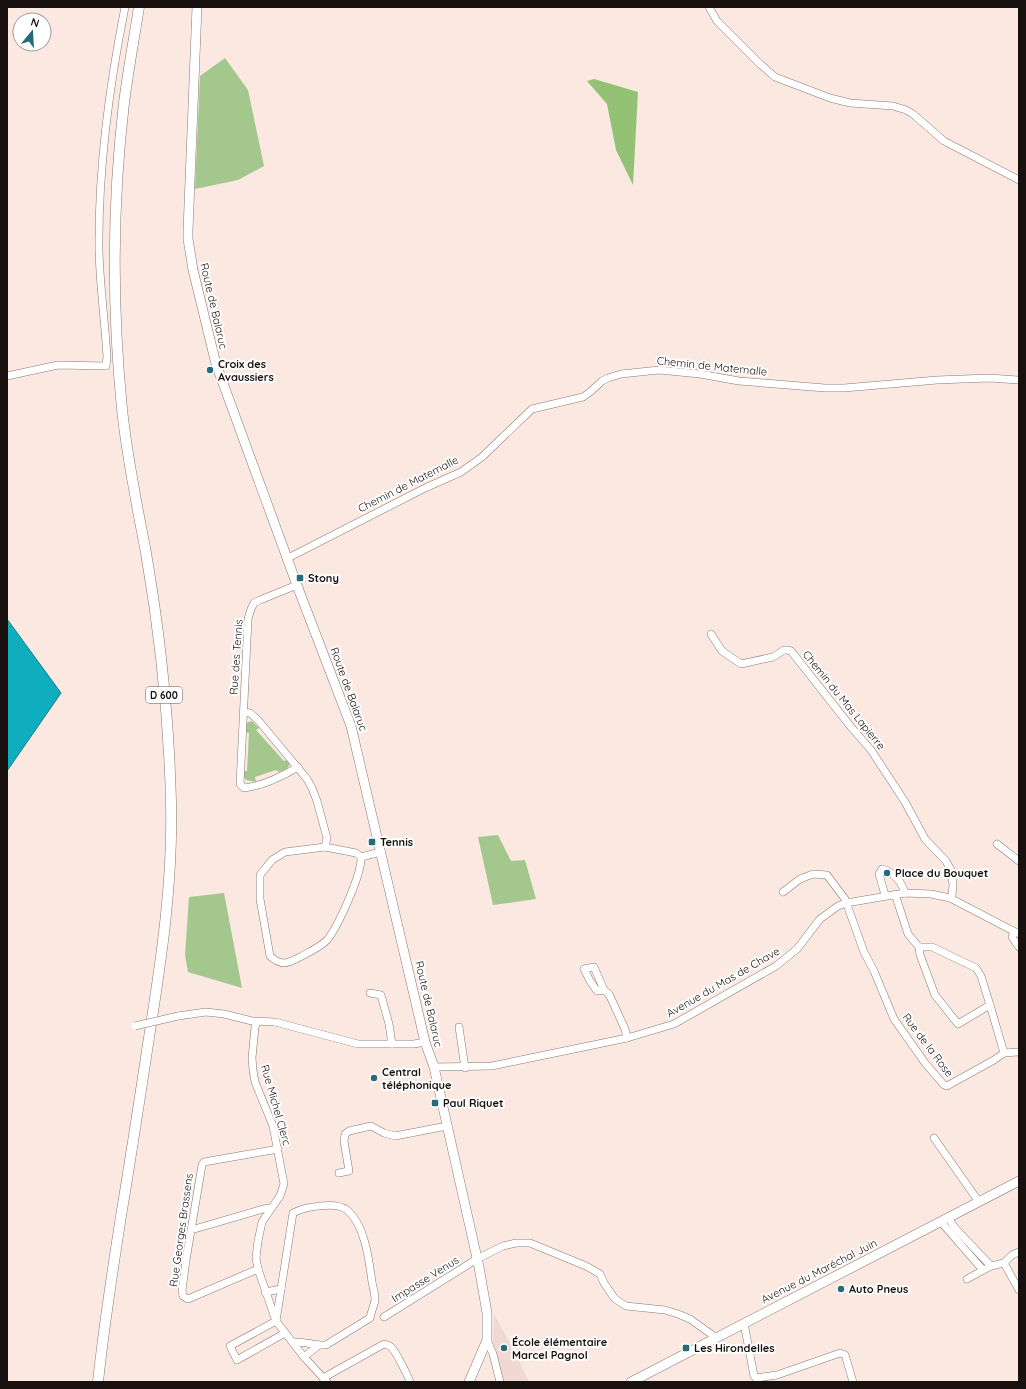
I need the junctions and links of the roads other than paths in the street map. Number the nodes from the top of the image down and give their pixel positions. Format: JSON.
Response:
{"nodes":[{"id":1,"x":125,"y":7,"type":"edge"},
{"id":2,"x":139,"y":7,"type":"edge"},
{"id":3,"x":197,"y":7,"type":"edge"},
{"id":4,"x":709,"y":7,"type":"edge"},
{"id":5,"x":1019,"y":180,"type":"edge"},
{"id":6,"x":7,"y":376,"type":"edge"},
{"id":7,"x":1019,"y":380,"type":"edge"},
{"id":8,"x":288,"y":558,"type":"junction"},
{"id":9,"x":297,"y":586,"type":"junction"},
{"id":10,"x":711,"y":634,"type":"dead end"},
{"id":11,"x":244,"y":712,"type":"junction"},
{"id":12,"x":298,"y":768,"type":"junction"},
{"id":13,"x":997,"y":844,"type":"dead end"},
{"id":14,"x":325,"y":847,"type":"junction"},
{"id":15,"x":381,"y":852,"type":"junction"},
{"id":16,"x":361,"y":857,"type":"junction"},
{"id":17,"x":1019,"y":861,"type":"edge"},
{"id":18,"x":783,"y":892,"type":"dead end"},
{"id":19,"x":905,"y":892,"type":"junction"},
{"id":20,"x":895,"y":894,"type":"junction"},
{"id":21,"x":885,"y":895,"type":"junction"},
{"id":22,"x":950,"y":898,"type":"junction"},
{"id":23,"x":846,"y":903,"type":"junction"},
{"id":24,"x":1017,"y":933,"type":"edge"},
{"id":25,"x":919,"y":947,"type":"junction"},
{"id":26,"x":1019,"y":948,"type":"edge"},
{"id":27,"x":604,"y":990,"type":"dead end"},
{"id":28,"x":370,"y":993,"type":"dead end"},
{"id":29,"x":990,"y":1005,"type":"junction"},
{"id":30,"x":257,"y":1022,"type":"junction"},
{"id":31,"x":135,"y":1026,"type":"dead end"},
{"id":32,"x":459,"y":1027,"type":"dead end"},
{"id":33,"x":627,"y":1038,"type":"junction"},
{"id":34,"x":425,"y":1042,"type":"junction"},
{"id":35,"x":392,"y":1044,"type":"junction"},
{"id":36,"x":1019,"y":1052,"type":"edge"},
{"id":37,"x":1004,"y":1053,"type":"junction"},
{"id":38,"x":434,"y":1068,"type":"junction"},
{"id":39,"x":465,"y":1068,"type":"junction"},
{"id":40,"x":447,"y":1126,"type":"junction"},
{"id":41,"x":934,"y":1138,"type":"dead end"},
{"id":42,"x":278,"y":1149,"type":"junction"},
{"id":43,"x":339,"y":1173,"type":"dead end"},
{"id":44,"x":1019,"y":1182,"type":"edge"},
{"id":45,"x":979,"y":1202,"type":"junction"},
{"id":46,"x":271,"y":1208,"type":"junction"},
{"id":47,"x":945,"y":1220,"type":"junction"},
{"id":48,"x":190,"y":1230,"type":"junction"},
{"id":49,"x":1019,"y":1252,"type":"edge"},
{"id":50,"x":477,"y":1259,"type":"junction"},
{"id":51,"x":1004,"y":1262,"type":"junction"},
{"id":52,"x":991,"y":1266,"type":"junction"},
{"id":53,"x":258,"y":1269,"type":"junction"},
{"id":54,"x":983,"y":1270,"type":"junction"},
{"id":55,"x":967,"y":1279,"type":"dead end"},
{"id":56,"x":281,"y":1289,"type":"junction"},
{"id":57,"x":1019,"y":1290,"type":"edge"},
{"id":58,"x":265,"y":1292,"type":"junction"},
{"id":59,"x":384,"y":1317,"type":"dead end"},
{"id":60,"x":276,"y":1321,"type":"junction"},
{"id":61,"x":744,"y":1323,"type":"junction"},
{"id":62,"x":285,"y":1333,"type":"junction"},
{"id":63,"x":715,"y":1338,"type":"junction"},
{"id":64,"x":487,"y":1340,"type":"junction"},
{"id":65,"x":293,"y":1342,"type":"junction"},
{"id":66,"x":319,"y":1345,"type":"junction"},
{"id":67,"x":304,"y":1357,"type":"junction"},
{"id":68,"x":325,"y":1380,"type":"edge"},
{"id":69,"x":98,"y":1382,"type":"edge"},
{"id":70,"x":410,"y":1382,"type":"edge"},
{"id":71,"x":469,"y":1382,"type":"edge"},
{"id":72,"x":500,"y":1382,"type":"edge"},
{"id":73,"x":631,"y":1382,"type":"edge"},
{"id":74,"x":852,"y":1382,"type":"edge"}],
"edges":[{"from":1,"to":6,"type":"street"},
{"from":2,"to":69,"type":"main road","number":"D 600"},
{"from":3,"to":8,"type":"street","name":"Route de Balaruc"},
{"from":4,"to":5,"type":"street"},
{"from":7,"to":8,"type":"street","name":"Chemin de Matemalle"},
{"from":8,"to":9,"type":"street","name":"Route de Balaruc"},
{"from":9,"to":11,"type":"street","name":"Rue des Tennis"},
{"from":9,"to":15,"type":"street","name":"Route de Balaruc"},
{"from":10,"to":22,"type":"street","name":"Chemin du Mas Lapierre"},
{"from":11,"to":12,"type":"street"},
{"from":11,"to":12,"type":"street","name":"Rue des Tennis"},
{"from":12,"to":14,"type":"street"},
{"from":13,"to":17,"type":"street"},
{"from":14,"to":16,"type":"street"},
{"from":14,"to":16,"type":"street"},
{"from":15,"to":16,"type":"street"},
{"from":15,"to":34,"type":"street","name":"Route de Balaruc"},
{"from":18,"to":23,"type":"street"},
{"from":19,"to":20,"type":"street","name":"Avenue du Mas de Chave"},
{"from":19,"to":21,"type":"street"},
{"from":19,"to":22,"type":"street","name":"Avenue du Mas de Chave"},
{"from":20,"to":21,"type":"street","name":"Avenue du Mas de Chave"},
{"from":20,"to":25,"type":"street"},
{"from":21,"to":23,"type":"street","name":"Avenue du Mas de Chave"},
{"from":22,"to":24,"type":"street","name":"Avenue du Mas de Chave"},
{"from":23,"to":33,"type":"street","name":"Avenue du Mas de Chave"},
{"from":23,"to":37,"type":"street","name":"Rue de la Rose"},
{"from":24,"to":26,"type":"street"},
{"from":25,"to":29,"type":"street"},
{"from":25,"to":29,"type":"street"},
{"from":27,"to":33,"type":"street"},
{"from":28,"to":35,"type":"street"},
{"from":29,"to":37,"type":"street"},
{"from":30,"to":31,"type":"street","bridge":true},
{"from":30,"to":35,"type":"street"},
{"from":30,"to":42,"type":"street","name":"Rue Michel Clerc"},
{"from":32,"to":39,"type":"street"},
{"from":33,"to":39,"type":"street","name":"Avenue du Mas de Chave"},
{"from":34,"to":35,"type":"street"},
{"from":34,"to":38,"type":"street","name":"Route de Balaruc"},
{"from":36,"to":37,"type":"street"},
{"from":38,"to":39,"type":"street","name":"Avenue du Mas de Chave"},
{"from":38,"to":40,"type":"street","name":"Route de Balaruc"},
{"from":40,"to":43,"type":"street"},
{"from":40,"to":50,"type":"street","name":"Route de Balaruc"},
{"from":41,"to":45,"type":"street"},
{"from":42,"to":46,"type":"street","name":"Rue Michel Clerc"},
{"from":42,"to":48,"type":"street","name":"Rue Georges Brassens"},
{"from":44,"to":45,"type":"street","name":"Avenue du Maréchal Juin"},
{"from":45,"to":47,"type":"street","name":"Avenue du Maréchal Juin"},
{"from":46,"to":48,"type":"street"},
{"from":46,"to":53,"type":"street","name":"Rue Michel Clerc"},
{"from":47,"to":52,"type":"street"},
{"from":47,"to":54,"type":"street"},
{"from":47,"to":61,"type":"street","name":"Avenue du Maréchal Juin"},
{"from":48,"to":53,"type":"street","name":"Rue Georges Brassens"},
{"from":49,"to":51,"type":"street"},
{"from":50,"to":59,"type":"street","name":"Impasse Venus"},
{"from":50,"to":63,"type":"street","name":"Impasse Venus"},
{"from":50,"to":64,"type":"street","name":"Route de Balaruc"},
{"from":51,"to":52,"type":"street"},
{"from":51,"to":57,"type":"street"},
{"from":52,"to":54,"type":"street"},
{"from":53,"to":58,"type":"street","name":"Rue Michel Clerc"},
{"from":54,"to":55,"type":"street"},
{"from":56,"to":58,"type":"street"},
{"from":56,"to":60,"type":"street"},
{"from":56,"to":66,"type":"street"},
{"from":58,"to":60,"type":"street","name":"Rue Michel Clerc"},
{"from":60,"to":62,"type":"street","name":"Rue Michel Clerc"},
{"from":60,"to":62,"type":"street"},
{"from":61,"to":63,"type":"street","name":"Avenue du Maréchal Juin"},
{"from":61,"to":74,"type":"street"},
{"from":62,"to":65,"type":"street","name":"Rue Michel Clerc"},
{"from":63,"to":73,"type":"street","name":"Avenue du Maréchal Juin"},
{"from":64,"to":71,"type":"street","name":"Route de Balaruc"},
{"from":64,"to":72,"type":"street"},
{"from":65,"to":66,"type":"street"},
{"from":65,"to":67,"type":"street","name":"Rue Michel Clerc"},
{"from":66,"to":67,"type":"street"},
{"from":67,"to":68,"type":"street","name":"Rue Michel Clerc"},
{"from":68,"to":70,"type":"street"}]}
